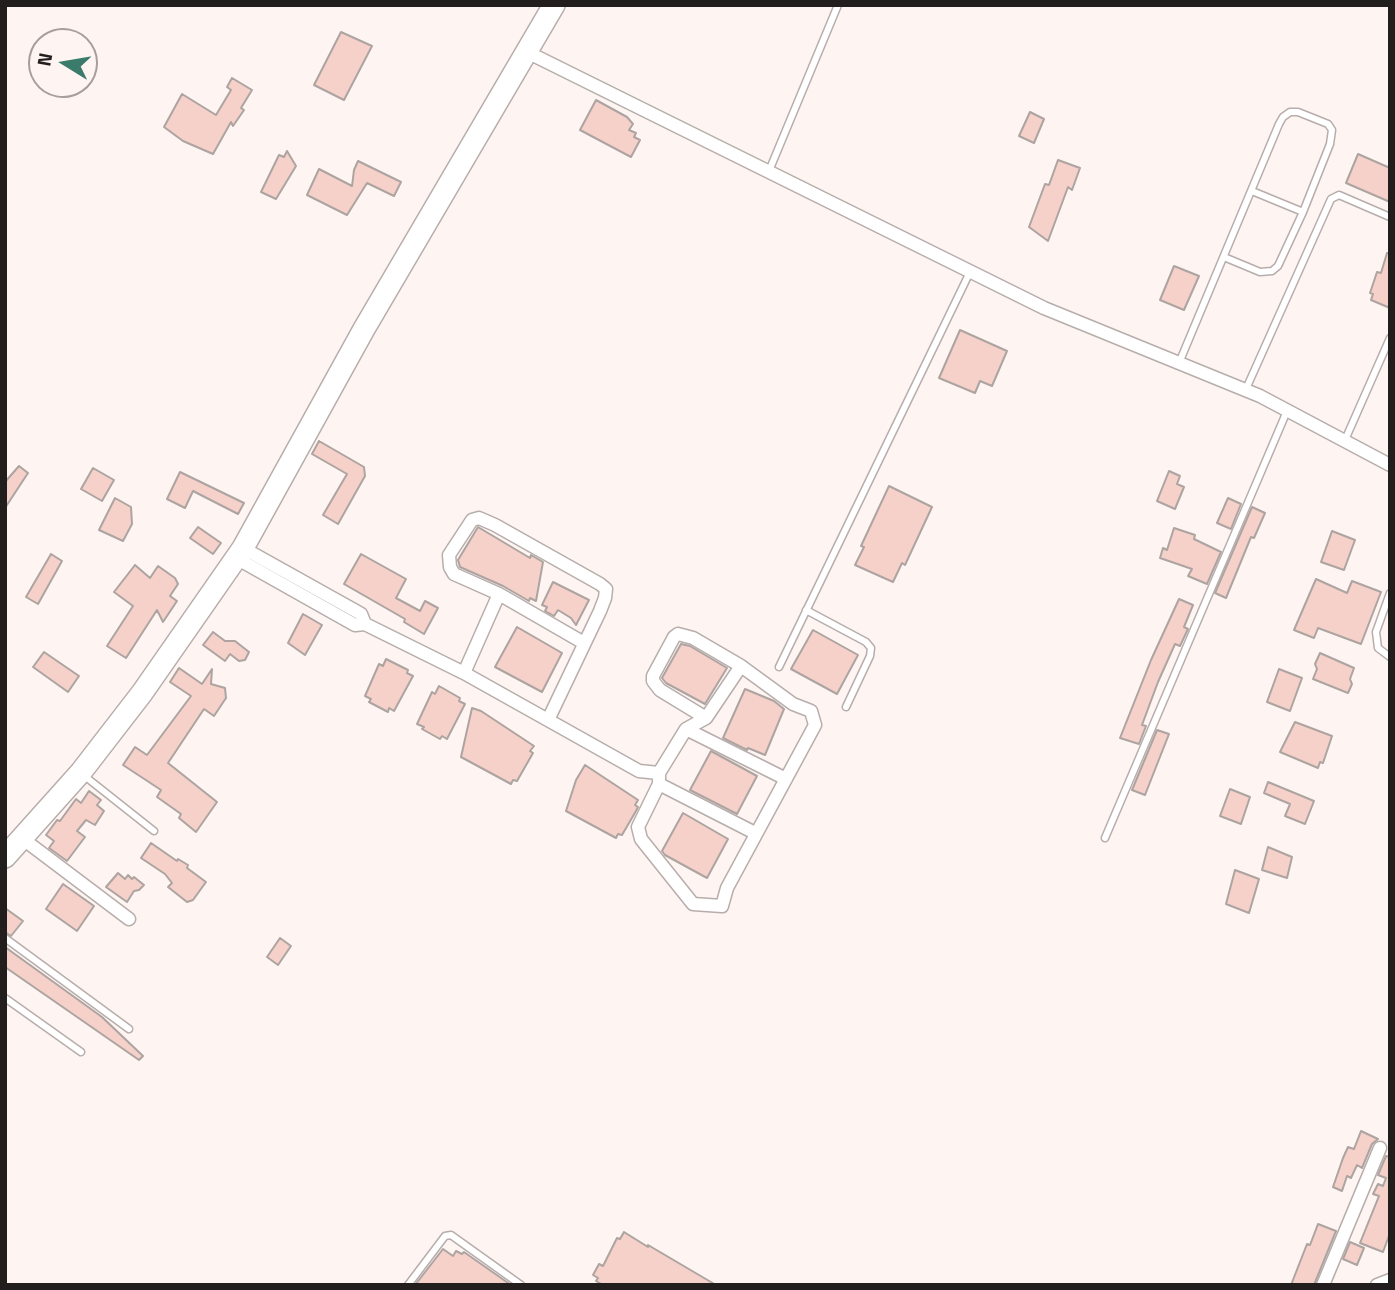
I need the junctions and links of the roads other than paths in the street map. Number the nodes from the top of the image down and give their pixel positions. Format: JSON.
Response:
{"nodes":[{"id":1,"x":554,"y":5,"type":"edge"},
{"id":2,"x":838,"y":5,"type":"edge"},
{"id":3,"x":525,"y":51,"type":"junction"},
{"id":4,"x":768,"y":173,"type":"junction"},
{"id":5,"x":1252,"y":191,"type":"junction"},
{"id":6,"x":1303,"y":212,"type":"junction"},
{"id":7,"x":1390,"y":217,"type":"edge"},
{"id":8,"x":1224,"y":257,"type":"junction"},
{"id":9,"x":971,"y":271,"type":"junction"},
{"id":10,"x":1390,"y":338,"type":"edge"},
{"id":11,"x":1179,"y":363,"type":"junction"},
{"id":12,"x":1246,"y":389,"type":"junction"},
{"id":13,"x":1287,"y":410,"type":"junction"},
{"id":14,"x":1345,"y":440,"type":"junction"},
{"id":15,"x":1390,"y":465,"type":"edge"},
{"id":16,"x":240,"y":553,"type":"junction"},
{"id":17,"x":1390,"y":593,"type":"edge"},
{"id":18,"x":499,"y":594,"type":"junction"},
{"id":19,"x":807,"y":610,"type":"junction"},
{"id":20,"x":584,"y":643,"type":"junction"},
{"id":21,"x":1390,"y":657,"type":"edge"},
{"id":22,"x":741,"y":666,"type":"junction"},
{"id":23,"x":779,"y":667,"type":"dead end"},
{"id":24,"x":464,"y":673,"type":"junction"},
{"id":25,"x":846,"y":707,"type":"dead end"},
{"id":26,"x":706,"y":718,"type":"junction"},
{"id":27,"x":548,"y":720,"type":"junction"},
{"id":28,"x":686,"y":729,"type":"junction"},
{"id":29,"x":81,"y":772,"type":"junction"},
{"id":30,"x":659,"y":779,"type":"junction"},
{"id":31,"x":786,"y":779,"type":"junction"},
{"id":32,"x":154,"y":831,"type":"dead end"},
{"id":33,"x":755,"y":833,"type":"junction"},
{"id":34,"x":1105,"y":838,"type":"dead end"},
{"id":35,"x":23,"y":839,"type":"junction"},
{"id":36,"x":5,"y":857,"type":"edge"},
{"id":37,"x":130,"y":919,"type":"dead end"},
{"id":38,"x":5,"y":938,"type":"edge"},
{"id":39,"x":5,"y":998,"type":"edge"},
{"id":40,"x":129,"y":1029,"type":"dead end"},
{"id":41,"x":81,"y":1052,"type":"dead end"},
{"id":42,"x":1380,"y":1148,"type":"dead end"},
{"id":43,"x":1390,"y":1280,"type":"edge"},
{"id":44,"x":408,"y":1285,"type":"edge"},
{"id":45,"x":521,"y":1285,"type":"edge"},
{"id":46,"x":1323,"y":1285,"type":"edge"},
{"id":47,"x":1377,"y":1285,"type":"edge"}],
"edges":[{"from":1,"to":3,"type":"main road"},
{"from":2,"to":4,"type":"lane"},
{"from":3,"to":4,"type":"street"},
{"from":3,"to":16,"type":"main road"},
{"from":4,"to":9,"type":"street"},
{"from":5,"to":6,"type":"lane"},
{"from":5,"to":6,"type":"lane"},
{"from":5,"to":8,"type":"lane"},
{"from":6,"to":8,"type":"lane"},
{"from":7,"to":12,"type":"lane"},
{"from":8,"to":11,"type":"lane"},
{"from":9,"to":11,"type":"street"},
{"from":9,"to":19,"type":"lane"},
{"from":10,"to":14,"type":"lane"},
{"from":11,"to":12,"type":"street"},
{"from":12,"to":13,"type":"street"},
{"from":13,"to":14,"type":"street"},
{"from":13,"to":34,"type":"lane"},
{"from":14,"to":15,"type":"street"},
{"from":16,"to":24,"type":"street"},
{"from":16,"to":29,"type":"main road"},
{"from":17,"to":21,"type":"lane"},
{"from":18,"to":20,"type":"street"},
{"from":18,"to":20,"type":"street"},
{"from":18,"to":24,"type":"street"},
{"from":19,"to":23,"type":"lane"},
{"from":19,"to":25,"type":"lane"},
{"from":20,"to":27,"type":"street"},
{"from":22,"to":26,"type":"street"},
{"from":22,"to":26,"type":"street"},
{"from":22,"to":31,"type":"street"},
{"from":24,"to":27,"type":"street"},
{"from":26,"to":28,"type":"street"},
{"from":27,"to":30,"type":"street"},
{"from":28,"to":30,"type":"street"},
{"from":28,"to":31,"type":"street"},
{"from":29,"to":32,"type":"lane"},
{"from":29,"to":35,"type":"main road"},
{"from":30,"to":33,"type":"street"},
{"from":30,"to":33,"type":"street"},
{"from":31,"to":33,"type":"street"},
{"from":35,"to":36,"type":"main road"},
{"from":35,"to":37,"type":"street"},
{"from":38,"to":40,"type":"lane"},
{"from":39,"to":41,"type":"lane"},
{"from":42,"to":46,"type":"street"},
{"from":43,"to":47,"type":"street"},
{"from":44,"to":45,"type":"lane"}]}
